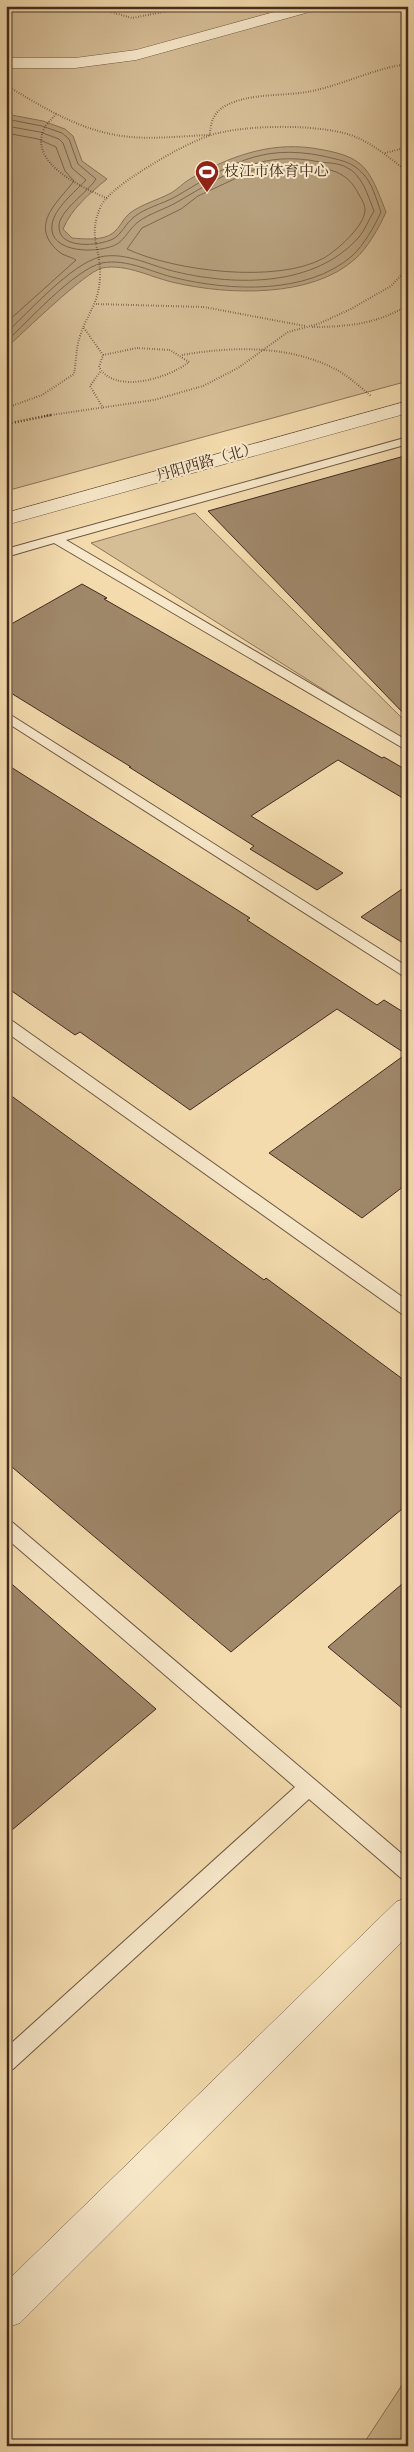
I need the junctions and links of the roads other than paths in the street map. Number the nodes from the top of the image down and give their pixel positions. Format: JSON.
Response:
{"nodes":[{"id":1,"x":315,"y":6,"type":"edge"},
{"id":2,"x":6,"y":63,"type":"edge"},
{"id":3,"x":398,"y":409,"type":"edge"},
{"id":4,"x":408,"y":440,"type":"edge"},
{"id":5,"x":6,"y":519,"type":"edge"},
{"id":6,"x":56,"y":539,"type":"junction"},
{"id":7,"x":6,"y":553,"type":"edge"},
{"id":8,"x":6,"y":716,"type":"edge"},
{"id":9,"x":408,"y":747,"type":"edge"},
{"id":10,"x":408,"y":974,"type":"edge"},
{"id":11,"x":6,"y":1024,"type":"edge"},
{"id":12,"x":408,"y":1310,"type":"edge"},
{"id":13,"x":6,"y":1527,"type":"edge"},
{"id":14,"x":308,"y":1787,"type":"junction"},
{"id":15,"x":408,"y":1872,"type":"edge"},
{"id":16,"x":408,"y":1913,"type":"edge"},
{"id":17,"x":6,"y":2062,"type":"edge"},
{"id":18,"x":6,"y":2309,"type":"edge"}],
"edges":[{"from":1,"to":2,"type":"street"},
{"from":3,"to":5,"type":"street","name":"丹阳西路（北）"},
{"from":4,"to":6,"type":"lane"},
{"from":6,"to":7,"type":"lane"},
{"from":6,"to":9,"type":"lane"},
{"from":8,"to":10,"type":"lane"},
{"from":11,"to":12,"type":"lane"},
{"from":13,"to":14,"type":"lane"},
{"from":14,"to":15,"type":"lane"},
{"from":14,"to":17,"type":"lane"},
{"from":16,"to":18,"type":"street"}]}
